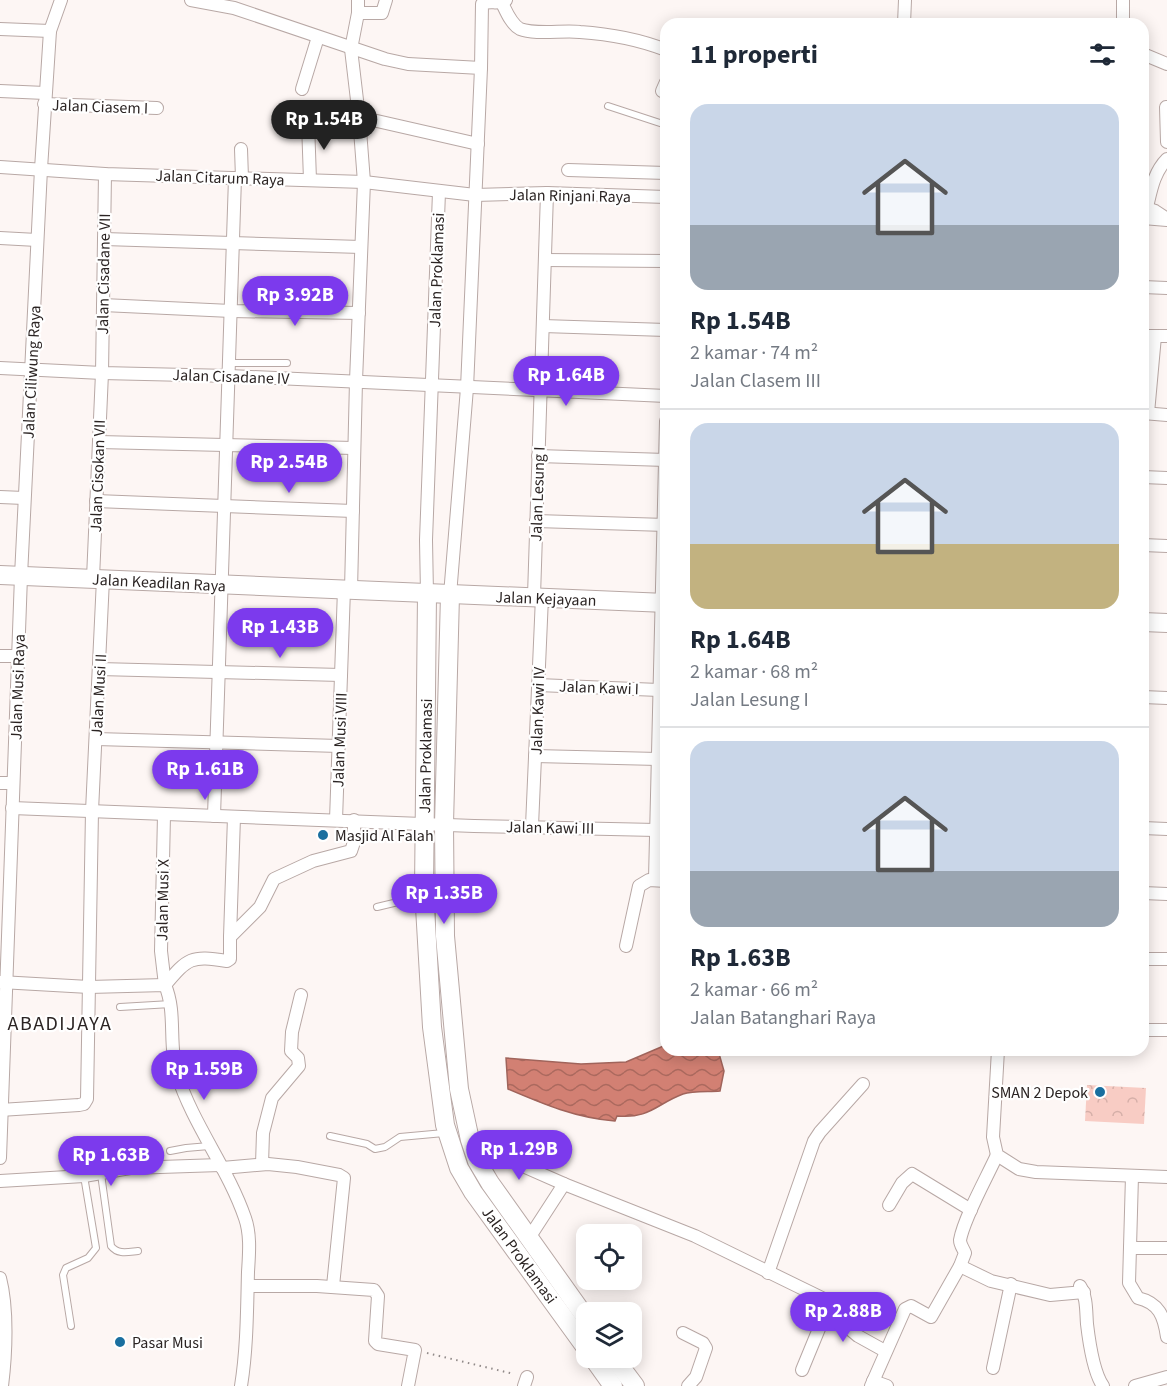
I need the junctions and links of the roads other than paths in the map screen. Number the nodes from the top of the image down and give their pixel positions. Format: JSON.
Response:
{"nodes":[{"id":1,"x":61,"y":0,"type":"edge"},
{"id":2,"x":192,"y":0,"type":"edge"},
{"id":3,"x":358,"y":0,"type":"edge"},
{"id":4,"x":386,"y":0,"type":"edge"},
{"id":5,"x":905,"y":0,"type":"edge"},
{"id":6,"x":1123,"y":0,"type":"edge"},
{"id":7,"x":504,"y":1,"type":"edge"},
{"id":8,"x":358,"y":13,"type":"junction"},
{"id":9,"x":904,"y":18,"type":"edge"},
{"id":10,"x":1123,"y":18,"type":"edge"},
{"id":11,"x":0,"y":29,"type":"edge"},
{"id":12,"x":50,"y":31,"type":"junction"},
{"id":13,"x":318,"y":37,"type":"junction"},
{"id":14,"x":660,"y":48,"type":"edge"},
{"id":15,"x":351,"y":49,"type":"junction"},
{"id":16,"x":1149,"y":56,"type":"edge"},
{"id":17,"x":1167,"y":64,"type":"edge"},
{"id":18,"x":481,"y":68,"type":"junction"},
{"id":19,"x":302,"y":89,"type":"dead end"},
{"id":20,"x":0,"y":91,"type":"edge"},
{"id":21,"x":45,"y":98,"type":"junction"},
{"id":22,"x":608,"y":106,"type":"dead end"},
{"id":23,"x":1166,"y":107,"type":"edge"},
{"id":24,"x":157,"y":108,"type":"dead end"},
{"id":25,"x":377,"y":121,"type":"dead end"},
{"id":26,"x":308,"y":123,"type":"dead end"},
{"id":27,"x":660,"y":123,"type":"edge"},
{"id":28,"x":1167,"y":142,"type":"edge"},
{"id":29,"x":478,"y":144,"type":"junction"},
{"id":30,"x":241,"y":149,"type":"dead end"},
{"id":31,"x":1167,"y":159,"type":"edge"},
{"id":32,"x":0,"y":167,"type":"edge"},
{"id":33,"x":41,"y":169,"type":"junction"},
{"id":34,"x":568,"y":170,"type":"dead end"},
{"id":35,"x":660,"y":173,"type":"edge"},
{"id":36,"x":105,"y":174,"type":"junction"},
{"id":37,"x":238,"y":178,"type":"junction"},
{"id":38,"x":310,"y":180,"type":"junction"},
{"id":39,"x":364,"y":182,"type":"junction"},
{"id":40,"x":439,"y":192,"type":"junction"},
{"id":41,"x":547,"y":193,"type":"junction"},
{"id":42,"x":475,"y":195,"type":"junction"},
{"id":43,"x":1149,"y":196,"type":"edge"},
{"id":44,"x":660,"y":197,"type":"edge"},
{"id":45,"x":1149,"y":213,"type":"edge"},
{"id":46,"x":1167,"y":219,"type":"edge"},
{"id":47,"x":0,"y":238,"type":"edge"},
{"id":48,"x":104,"y":239,"type":"junction"},
{"id":49,"x":37,"y":240,"type":"junction"},
{"id":50,"x":233,"y":243,"type":"junction"},
{"id":51,"x":361,"y":247,"type":"junction"},
{"id":52,"x":545,"y":260,"type":"junction"},
{"id":53,"x":660,"y":261,"type":"edge"},
{"id":54,"x":1149,"y":287,"type":"edge"},
{"id":55,"x":1167,"y":288,"type":"edge"},
{"id":56,"x":103,"y":305,"type":"junction"},
{"id":57,"x":231,"y":311,"type":"junction"},
{"id":58,"x":359,"y":313,"type":"junction"},
{"id":59,"x":543,"y":326,"type":"junction"},
{"id":60,"x":660,"y":330,"type":"edge"},
{"id":61,"x":1155,"y":336,"type":"edge"},
{"id":62,"x":287,"y":363,"type":"dead end"},
{"id":63,"x":1149,"y":366,"type":"edge"},
{"id":64,"x":0,"y":368,"type":"edge"},
{"id":65,"x":31,"y":370,"type":"junction"},
{"id":66,"x":230,"y":370,"type":"junction"},
{"id":67,"x":102,"y":374,"type":"junction"},
{"id":68,"x":356,"y":381,"type":"junction"},
{"id":69,"x":432,"y":386,"type":"junction"},
{"id":70,"x":467,"y":388,"type":"junction"},
{"id":71,"x":540,"y":391,"type":"junction"},
{"id":72,"x":660,"y":396,"type":"edge"},
{"id":73,"x":1149,"y":413,"type":"edge"},
{"id":74,"x":1167,"y":414,"type":"edge"},
{"id":75,"x":99,"y":442,"type":"junction"},
{"id":76,"x":227,"y":446,"type":"junction"},
{"id":77,"x":354,"y":448,"type":"junction"},
{"id":78,"x":538,"y":456,"type":"junction"},
{"id":79,"x":660,"y":460,"type":"edge"},
{"id":80,"x":1149,"y":477,"type":"edge"},
{"id":81,"x":1167,"y":478,"type":"edge"},
{"id":82,"x":0,"y":497,"type":"edge"},
{"id":83,"x":24,"y":498,"type":"junction"},
{"id":84,"x":96,"y":501,"type":"junction"},
{"id":85,"x":225,"y":507,"type":"junction"},
{"id":86,"x":352,"y":511,"type":"junction"},
{"id":87,"x":536,"y":521,"type":"junction"},
{"id":88,"x":660,"y":525,"type":"edge"},
{"id":89,"x":1149,"y":545,"type":"edge"},
{"id":90,"x":1167,"y":546,"type":"edge"},
{"id":91,"x":0,"y":575,"type":"edge"},
{"id":92,"x":21,"y":576,"type":"junction"},
{"id":93,"x":98,"y":578,"type":"junction"},
{"id":94,"x":222,"y":585,"type":"junction"},
{"id":95,"x":348,"y":589,"type":"junction"},
{"id":96,"x":427,"y":594,"type":"junction"},
{"id":97,"x":450,"y":595,"type":"junction"},
{"id":98,"x":538,"y":597,"type":"junction"},
{"id":99,"x":660,"y":603,"type":"edge"},
{"id":100,"x":1149,"y":622,"type":"edge"},
{"id":101,"x":1167,"y":623,"type":"edge"},
{"id":102,"x":0,"y":656,"type":"edge"},
{"id":103,"x":18,"y":656,"type":"junction"},
{"id":104,"x":99,"y":669,"type":"junction"},
{"id":105,"x":219,"y":672,"type":"junction"},
{"id":106,"x":341,"y":675,"type":"junction"},
{"id":107,"x":538,"y":685,"type":"junction"},
{"id":108,"x":660,"y":685,"type":"edge"},
{"id":109,"x":1149,"y":697,"type":"edge"},
{"id":110,"x":1167,"y":698,"type":"edge"},
{"id":111,"x":96,"y":740,"type":"junction"},
{"id":112,"x":217,"y":743,"type":"junction"},
{"id":113,"x":339,"y":746,"type":"junction"},
{"id":114,"x":660,"y":752,"type":"edge"},
{"id":115,"x":535,"y":756,"type":"junction"},
{"id":116,"x":658,"y":759,"type":"junction"},
{"id":117,"x":0,"y":783,"type":"edge"},
{"id":118,"x":13,"y":783,"type":"junction"},
{"id":119,"x":660,"y":794,"type":"edge"},
{"id":120,"x":12,"y":808,"type":"junction"},
{"id":121,"x":92,"y":811,"type":"junction"},
{"id":122,"x":164,"y":815,"type":"junction"},
{"id":123,"x":214,"y":816,"type":"junction"},
{"id":124,"x":660,"y":816,"type":"edge"},
{"id":125,"x":234,"y":817,"type":"junction"},
{"id":126,"x":336,"y":820,"type":"junction"},
{"id":127,"x":354,"y":820,"type":"junction"},
{"id":128,"x":424,"y":823,"type":"junction"},
{"id":129,"x":444,"y":824,"type":"junction"},
{"id":130,"x":532,"y":826,"type":"junction"},
{"id":131,"x":1149,"y":828,"type":"edge"},
{"id":132,"x":1167,"y":829,"type":"edge"},
{"id":133,"x":656,"y":830,"type":"junction"},
{"id":134,"x":660,"y":870,"type":"edge"},
{"id":135,"x":660,"y":880,"type":"edge"},
{"id":136,"x":1149,"y":893,"type":"edge"},
{"id":137,"x":1167,"y":894,"type":"edge"},
{"id":138,"x":424,"y":896,"type":"junction"},
{"id":139,"x":377,"y":908,"type":"dead end"},
{"id":140,"x":230,"y":937,"type":"junction"},
{"id":141,"x":626,"y":946,"type":"dead end"},
{"id":142,"x":1149,"y":959,"type":"edge"},
{"id":143,"x":1167,"y":959,"type":"edge"},
{"id":144,"x":3,"y":982,"type":"edge"},
{"id":145,"x":165,"y":985,"type":"junction"},
{"id":146,"x":88,"y":987,"type":"junction"},
{"id":147,"x":301,"y":995,"type":"dead end"},
{"id":148,"x":171,"y":1004,"type":"junction"},
{"id":149,"x":120,"y":1007,"type":"dead end"},
{"id":150,"x":452,"y":1025,"type":"junction"},
{"id":151,"x":432,"y":1027,"type":"junction"},
{"id":152,"x":1149,"y":1030,"type":"edge"},
{"id":153,"x":1167,"y":1030,"type":"edge"},
{"id":154,"x":998,"y":1056,"type":"edge"},
{"id":155,"x":863,"y":1084,"type":"dead end"},
{"id":156,"x":1,"y":1110,"type":"edge"},
{"id":157,"x":447,"y":1133,"type":"junction"},
{"id":158,"x":330,"y":1136,"type":"dead end"},
{"id":159,"x":470,"y":1140,"type":"junction"},
{"id":160,"x":210,"y":1145,"type":"junction"},
{"id":161,"x":170,"y":1151,"type":"dead end"},
{"id":162,"x":452,"y":1151,"type":"junction"},
{"id":163,"x":997,"y":1155,"type":"junction"},
{"id":164,"x":0,"y":1158,"type":"edge"},
{"id":165,"x":477,"y":1161,"type":"junction"},
{"id":166,"x":262,"y":1164,"type":"junction"},
{"id":167,"x":221,"y":1166,"type":"junction"},
{"id":168,"x":101,"y":1174,"type":"junction"},
{"id":169,"x":84,"y":1176,"type":"junction"},
{"id":170,"x":1132,"y":1176,"type":"junction"},
{"id":171,"x":1167,"y":1178,"type":"edge"},
{"id":172,"x":0,"y":1181,"type":"edge"},
{"id":173,"x":564,"y":1184,"type":"junction"},
{"id":174,"x":889,"y":1204,"type":"dead end"},
{"id":175,"x":971,"y":1210,"type":"junction"},
{"id":176,"x":529,"y":1238,"type":"junction"},
{"id":177,"x":111,"y":1246,"type":"junction"},
{"id":178,"x":96,"y":1248,"type":"junction"},
{"id":179,"x":1130,"y":1248,"type":"junction"},
{"id":180,"x":1167,"y":1248,"type":"edge"},
{"id":181,"x":138,"y":1251,"type":"dead end"},
{"id":182,"x":960,"y":1266,"type":"junction"},
{"id":183,"x":768,"y":1273,"type":"junction"},
{"id":184,"x":0,"y":1278,"type":"edge"},
{"id":185,"x":1011,"y":1284,"type":"junction"},
{"id":186,"x":248,"y":1286,"type":"junction"},
{"id":187,"x":333,"y":1286,"type":"junction"},
{"id":188,"x":830,"y":1302,"type":"junction"},
{"id":189,"x":576,"y":1304,"type":"edge"},
{"id":190,"x":71,"y":1326,"type":"dead end"},
{"id":191,"x":683,"y":1333,"type":"dead end"},
{"id":192,"x":576,"y":1334,"type":"edge"},
{"id":193,"x":1167,"y":1336,"type":"edge"},
{"id":194,"x":885,"y":1351,"type":"junction"},
{"id":195,"x":600,"y":1368,"type":"edge"},
{"id":196,"x":622,"y":1368,"type":"edge"},
{"id":197,"x":993,"y":1368,"type":"dead end"},
{"id":198,"x":802,"y":1370,"type":"dead end"},
{"id":199,"x":2,"y":1373,"type":"edge"},
{"id":200,"x":1167,"y":1377,"type":"edge"},
{"id":201,"x":872,"y":1383,"type":"edge"},
{"id":202,"x":2,"y":1386,"type":"edge"},
{"id":203,"x":241,"y":1386,"type":"edge"},
{"id":204,"x":408,"y":1386,"type":"edge"},
{"id":205,"x":613,"y":1386,"type":"edge"},
{"id":206,"x":635,"y":1386,"type":"edge"},
{"id":207,"x":688,"y":1386,"type":"edge"},
{"id":208,"x":887,"y":1386,"type":"edge"},
{"id":209,"x":1103,"y":1386,"type":"edge"},
{"id":210,"x":1135,"y":1386,"type":"edge"}],
"edges":[{"from":1,"to":12,"type":"street","name":"Jalan Ciliwung Raya"},
{"from":2,"to":13,"type":"street"},
{"from":3,"to":8,"type":"street","name":"Jalan Musi VIII"},
{"from":4,"to":8,"type":"street"},
{"from":5,"to":9,"type":"street"},
{"from":6,"to":10,"type":"street"},
{"from":7,"to":14,"type":"street"},
{"from":7,"to":18,"type":"street","name":"Jalan Proklamasi"},
{"from":8,"to":15,"type":"street","name":"Jalan Musi VIII"},
{"from":11,"to":12,"type":"street"},
{"from":12,"to":21,"type":"street","name":"Jalan Ciliwung Raya"},
{"from":13,"to":15,"type":"street"},
{"from":13,"to":19,"type":"street"},
{"from":15,"to":18,"type":"street"},
{"from":15,"to":39,"type":"street","name":"Jalan Musi VIII"},
{"from":16,"to":17,"type":"street"},
{"from":18,"to":29,"type":"street","name":"Jalan Proklamasi"},
{"from":20,"to":21,"type":"street","name":"Jalan Ciasem I"},
{"from":21,"to":24,"type":"street","name":"Jalan Ciasem I"},
{"from":21,"to":33,"type":"street","name":"Jalan Ciliwung Raya"},
{"from":22,"to":27,"type":"lane"},
{"from":23,"to":28,"type":"street"},
{"from":25,"to":29,"type":"street"},
{"from":26,"to":38,"type":"street"},
{"from":29,"to":42,"type":"street","name":"Jalan Proklamasi"},
{"from":30,"to":37,"type":"street"},
{"from":31,"to":43,"type":"street"},
{"from":32,"to":33,"type":"street","name":"Jalan Citarum Raya"},
{"from":33,"to":36,"type":"street","name":"Jalan Citarum Raya"},
{"from":33,"to":49,"type":"street","name":"Jalan Ciliwung Raya"},
{"from":34,"to":35,"type":"street"},
{"from":36,"to":37,"type":"street","name":"Jalan Citarum Raya"},
{"from":36,"to":48,"type":"street","name":"Jalan Cisadane VII"},
{"from":37,"to":38,"type":"street","name":"Jalan Citarum Raya"},
{"from":37,"to":50,"type":"street"},
{"from":38,"to":39,"type":"street","name":"Jalan Citarum Raya"},
{"from":39,"to":40,"type":"street","name":"Jalan Citarum Raya"},
{"from":39,"to":51,"type":"street","name":"Jalan Musi VIII"},
{"from":40,"to":42,"type":"street","name":"Jalan Rinjani Raya"},
{"from":40,"to":69,"type":"street","name":"Jalan Proklamasi"},
{"from":41,"to":42,"type":"street","name":"Jalan Rinjani Raya"},
{"from":41,"to":44,"type":"street","name":"Jalan Rinjani Raya"},
{"from":41,"to":52,"type":"street","name":"Jalan Lesung I"},
{"from":42,"to":70,"type":"street","name":"Jalan Proklamasi"},
{"from":45,"to":46,"type":"street"},
{"from":47,"to":49,"type":"street"},
{"from":48,"to":50,"type":"street"},
{"from":48,"to":56,"type":"street","name":"Jalan Cisadane VII"},
{"from":49,"to":65,"type":"street","name":"Jalan Ciliwung Raya"},
{"from":50,"to":51,"type":"street"},
{"from":50,"to":57,"type":"street"},
{"from":51,"to":58,"type":"street","name":"Jalan Musi VIII"},
{"from":52,"to":53,"type":"street"},
{"from":52,"to":59,"type":"street","name":"Jalan Lesung I"},
{"from":54,"to":55,"type":"street"},
{"from":56,"to":57,"type":"street"},
{"from":56,"to":67,"type":"street","name":"Jalan Cisadane VII"},
{"from":57,"to":58,"type":"street"},
{"from":57,"to":66,"type":"street"},
{"from":58,"to":68,"type":"street","name":"Jalan Musi VIII"},
{"from":59,"to":60,"type":"street"},
{"from":59,"to":71,"type":"street","name":"Jalan Lesung I"},
{"from":61,"to":63,"type":"street"},
{"from":62,"to":66,"type":"lane"},
{"from":64,"to":65,"type":"street","name":"Jalan Cisadane IV"},
{"from":65,"to":67,"type":"street","name":"Jalan Cisadane IV"},
{"from":65,"to":83,"type":"street","name":"Jalan Ciliwung Raya"},
{"from":66,"to":67,"type":"street","name":"Jalan Cisadane IV"},
{"from":66,"to":68,"type":"street","name":"Jalan Cisadane IV"},
{"from":66,"to":76,"type":"street"},
{"from":67,"to":75,"type":"street","name":"Jalan Cisokan VII"},
{"from":68,"to":69,"type":"street","name":"Jalan Cisadane IV"},
{"from":68,"to":77,"type":"street","name":"Jalan Musi VIII"},
{"from":69,"to":70,"type":"street","name":"Jalan Cisadane IV"},
{"from":69,"to":96,"type":"street","name":"Jalan Proklamasi"},
{"from":70,"to":71,"type":"street","name":"Jalan Cisadane IV"},
{"from":70,"to":97,"type":"street","name":"Jalan Proklamasi"},
{"from":71,"to":72,"type":"street","name":"Jalan Cisadane IV"},
{"from":71,"to":78,"type":"street","name":"Jalan Lesung I"},
{"from":73,"to":74,"type":"street"},
{"from":75,"to":76,"type":"street"},
{"from":75,"to":84,"type":"street","name":"Jalan Cisokan VII"},
{"from":76,"to":77,"type":"street"},
{"from":76,"to":85,"type":"street"},
{"from":77,"to":86,"type":"street","name":"Jalan Musi VIII"},
{"from":78,"to":79,"type":"street"},
{"from":78,"to":87,"type":"street","name":"Jalan Lesung I"},
{"from":80,"to":81,"type":"street"},
{"from":82,"to":83,"type":"street"},
{"from":83,"to":92,"type":"street","name":"Jalan Ciliwung Raya"},
{"from":84,"to":85,"type":"street"},
{"from":84,"to":93,"type":"street","name":"Jalan Cisokan VII"},
{"from":85,"to":86,"type":"street"},
{"from":85,"to":94,"type":"street"},
{"from":86,"to":95,"type":"street","name":"Jalan Musi VIII"},
{"from":87,"to":88,"type":"street"},
{"from":87,"to":98,"type":"street","name":"Jalan Lesung I"},
{"from":89,"to":90,"type":"street"},
{"from":91,"to":92,"type":"street","name":"Jalan Keadilan Raya"},
{"from":92,"to":93,"type":"street","name":"Jalan Keadilan Raya"},
{"from":92,"to":103,"type":"street","name":"Jalan Musi Raya"},
{"from":93,"to":94,"type":"street","name":"Jalan Keadilan Raya"},
{"from":93,"to":104,"type":"street","name":"Jalan Musi II"},
{"from":94,"to":95,"type":"street","name":"Jalan Keadilan Raya"},
{"from":94,"to":105,"type":"street"},
{"from":95,"to":96,"type":"street","name":"Jalan Keadilan Raya"},
{"from":95,"to":106,"type":"street","name":"Jalan Musi VIII"},
{"from":96,"to":97,"type":"street","name":"Jalan Kejayaan"},
{"from":96,"to":128,"type":"street","name":"Jalan Proklamasi"},
{"from":97,"to":98,"type":"street","name":"Jalan Kejayaan"},
{"from":97,"to":129,"type":"street","name":"Jalan Proklamasi"},
{"from":98,"to":99,"type":"street","name":"Jalan Kejayaan"},
{"from":98,"to":107,"type":"street","name":"Jalan Kawi IV"},
{"from":100,"to":101,"type":"street"},
{"from":102,"to":103,"type":"street"},
{"from":103,"to":118,"type":"street","name":"Jalan Musi Raya"},
{"from":104,"to":105,"type":"street"},
{"from":104,"to":111,"type":"street","name":"Jalan Musi II"},
{"from":105,"to":106,"type":"street"},
{"from":105,"to":112,"type":"street"},
{"from":106,"to":113,"type":"street","name":"Jalan Musi VIII"},
{"from":107,"to":108,"type":"street","name":"Jalan Kawi I"},
{"from":107,"to":115,"type":"street","name":"Jalan Kawi IV"},
{"from":109,"to":110,"type":"street"},
{"from":111,"to":112,"type":"street"},
{"from":111,"to":121,"type":"street","name":"Jalan Musi II"},
{"from":112,"to":113,"type":"street"},
{"from":112,"to":123,"type":"street"},
{"from":113,"to":126,"type":"street","name":"Jalan Musi VIII"},
{"from":114,"to":116,"type":"street"},
{"from":115,"to":116,"type":"street"},
{"from":115,"to":130,"type":"street","name":"Jalan Kawi IV"},
{"from":116,"to":119,"type":"street"},
{"from":117,"to":118,"type":"street"},
{"from":118,"to":120,"type":"street","name":"Jalan Musi Raya"},
{"from":120,"to":121,"type":"street","name":"Jalan Kawi III"},
{"from":120,"to":144,"type":"street","name":"Jalan Musi Raya"},
{"from":121,"to":122,"type":"street","name":"Jalan Kawi III"},
{"from":121,"to":146,"type":"street","name":"Jalan Musi II"},
{"from":122,"to":123,"type":"street","name":"Jalan Kawi III"},
{"from":122,"to":145,"type":"street","name":"Jalan Musi X"},
{"from":123,"to":125,"type":"street","name":"Jalan Kawi III"},
{"from":124,"to":133,"type":"street"},
{"from":125,"to":126,"type":"street","name":"Jalan Kawi III"},
{"from":125,"to":140,"type":"street"},
{"from":126,"to":127,"type":"street","name":"Jalan Kawi III"},
{"from":127,"to":128,"type":"street","name":"Jalan Kawi III"},
{"from":127,"to":140,"type":"street"},
{"from":128,"to":129,"type":"street","name":"Jalan Kawi III"},
{"from":128,"to":138,"type":"street","name":"Jalan Proklamasi"},
{"from":129,"to":130,"type":"street","name":"Jalan Kawi III"},
{"from":129,"to":150,"type":"street","name":"Jalan Proklamasi"},
{"from":130,"to":133,"type":"street","name":"Jalan Kawi III"},
{"from":131,"to":132,"type":"street"},
{"from":133,"to":134,"type":"street"},
{"from":135,"to":141,"type":"street"},
{"from":136,"to":137,"type":"street"},
{"from":138,"to":139,"type":"lane"},
{"from":138,"to":151,"type":"street","name":"Jalan Proklamasi"},
{"from":140,"to":145,"type":"street"},
{"from":142,"to":143,"type":"street"},
{"from":144,"to":146,"type":"street"},
{"from":144,"to":156,"type":"street","name":"Jalan Musi Raya"},
{"from":145,"to":146,"type":"street"},
{"from":145,"to":148,"type":"street","name":"Jalan Musi X"},
{"from":146,"to":156,"type":"street","name":"Jalan Musi II"},
{"from":147,"to":166,"type":"street"},
{"from":148,"to":149,"type":"lane"},
{"from":148,"to":160,"type":"street","name":"Jalan Musi X"},
{"from":150,"to":151,"type":"street"},
{"from":150,"to":159,"type":"street","name":"Jalan Proklamasi"},
{"from":151,"to":157,"type":"street","name":"Jalan Proklamasi"},
{"from":152,"to":153,"type":"street"},
{"from":154,"to":163,"type":"street"},
{"from":155,"to":183,"type":"street"},
{"from":156,"to":164,"type":"street","name":"Jalan Musi Raya"},
{"from":157,"to":158,"type":"lane"},
{"from":157,"to":162,"type":"street","name":"Jalan Proklamasi"},
{"from":159,"to":162,"type":"street"},
{"from":159,"to":165,"type":"street","name":"Jalan Proklamasi"},
{"from":160,"to":161,"type":"lane"},
{"from":160,"to":167,"type":"street","name":"Jalan Musi X"},
{"from":162,"to":192,"type":"street","name":"Jalan Proklamasi"},
{"from":163,"to":170,"type":"street"},
{"from":163,"to":175,"type":"street"},
{"from":165,"to":173,"type":"street"},
{"from":165,"to":176,"type":"street","name":"Jalan Proklamasi"},
{"from":166,"to":167,"type":"street"},
{"from":166,"to":187,"type":"street"},
{"from":167,"to":168,"type":"street"},
{"from":167,"to":186,"type":"street","name":"Jalan Musi X"},
{"from":168,"to":169,"type":"street"},
{"from":168,"to":177,"type":"lane"},
{"from":169,"to":172,"type":"street"},
{"from":169,"to":178,"type":"lane"},
{"from":170,"to":171,"type":"street"},
{"from":170,"to":179,"type":"street"},
{"from":173,"to":176,"type":"street"},
{"from":173,"to":183,"type":"street"},
{"from":174,"to":175,"type":"street"},
{"from":175,"to":182,"type":"street"},
{"from":176,"to":189,"type":"street","name":"Jalan Proklamasi"},
{"from":177,"to":178,"type":"lane"},
{"from":177,"to":181,"type":"lane"},
{"from":178,"to":190,"type":"lane"},
{"from":179,"to":180,"type":"street"},
{"from":179,"to":193,"type":"street"},
{"from":182,"to":185,"type":"street"},
{"from":182,"to":194,"type":"street"},
{"from":183,"to":188,"type":"street"},
{"from":184,"to":199,"type":"street"},
{"from":185,"to":197,"type":"street"},
{"from":185,"to":209,"type":"street"},
{"from":186,"to":187,"type":"street"},
{"from":186,"to":203,"type":"street","name":"Jalan Musi X"},
{"from":187,"to":204,"type":"street"},
{"from":188,"to":194,"type":"street"},
{"from":188,"to":198,"type":"street"},
{"from":191,"to":207,"type":"street"},
{"from":194,"to":201,"type":"street"},
{"from":195,"to":205,"type":"street"},
{"from":196,"to":206,"type":"street"},
{"from":199,"to":202,"type":"street"},
{"from":200,"to":210,"type":"street"},
{"from":201,"to":208,"type":"street"}]}
